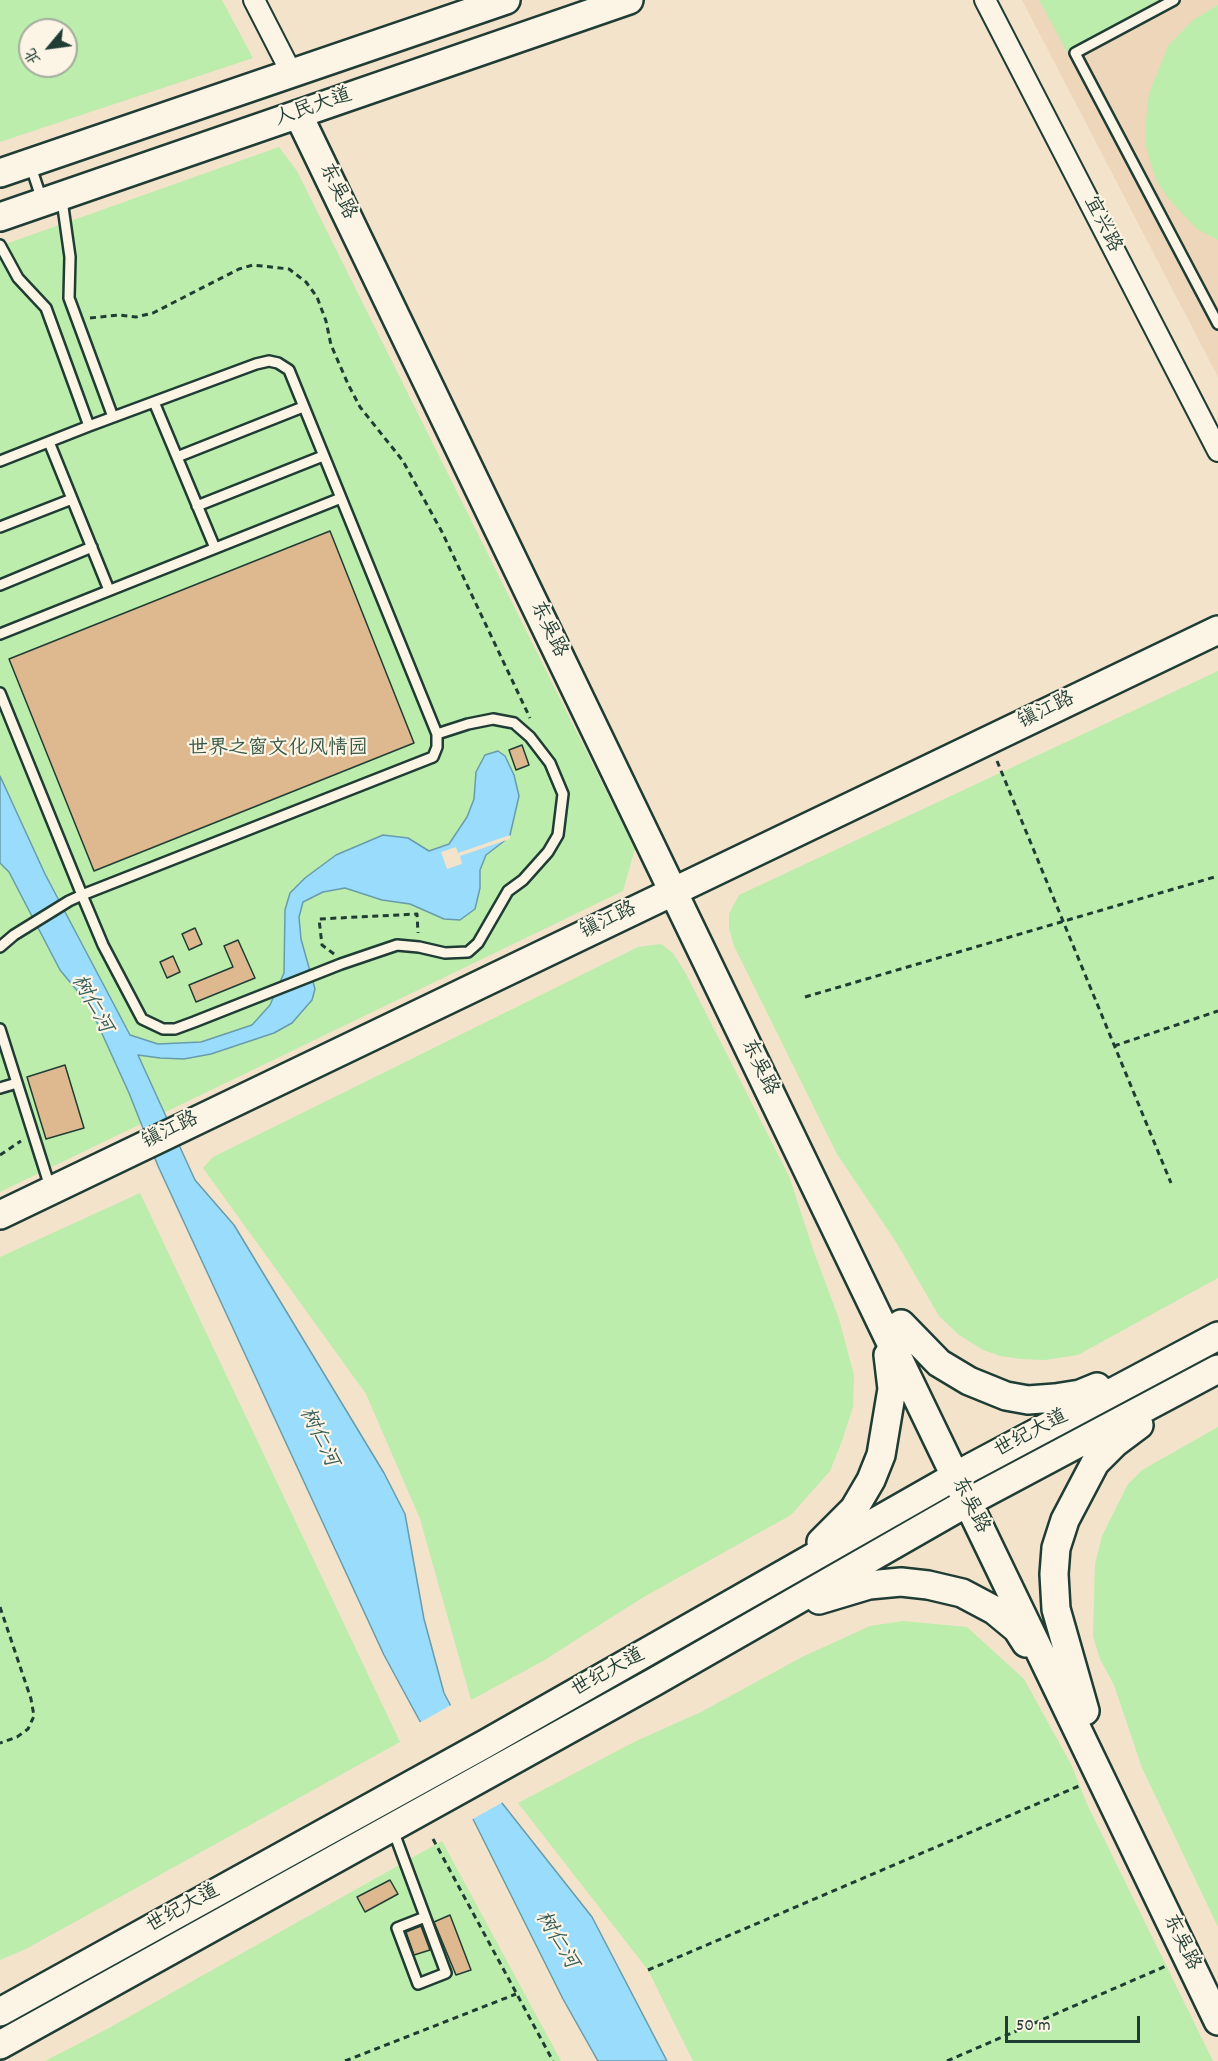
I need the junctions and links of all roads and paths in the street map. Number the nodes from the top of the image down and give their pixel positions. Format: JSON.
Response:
{"nodes":[{"id":1,"x":254,"y":0,"type":"edge"},
{"id":2,"x":506,"y":0,"type":"edge"},
{"id":3,"x":629,"y":0,"type":"edge"},
{"id":4,"x":985,"y":0,"type":"edge"},
{"id":5,"x":1174,"y":0,"type":"edge"},
{"id":6,"x":292,"y":74,"type":"junction"},
{"id":7,"x":304,"y":112,"type":"junction"},
{"id":8,"x":30,"y":163,"type":"junction"},
{"id":9,"x":0,"y":173,"type":"edge"},
{"id":10,"x":52,"y":199,"type":"junction"},
{"id":11,"x":0,"y":217,"type":"edge"},
{"id":12,"x":0,"y":245,"type":"edge"},
{"id":13,"x":77,"y":320,"type":"junction"},
{"id":14,"x":1218,"y":324,"type":"edge"},
{"id":15,"x":154,"y":402,"type":"junction"},
{"id":16,"x":303,"y":407,"type":"junction"},
{"id":17,"x":113,"y":417,"type":"junction"},
{"id":18,"x":88,"y":426,"type":"junction"},
{"id":19,"x":49,"y":442,"type":"junction"},
{"id":20,"x":1218,"y":450,"type":"edge"},
{"id":21,"x":323,"y":456,"type":"junction"},
{"id":22,"x":177,"y":457,"type":"junction"},
{"id":23,"x":0,"y":462,"type":"edge"},
{"id":24,"x":341,"y":498,"type":"junction"},
{"id":25,"x":72,"y":499,"type":"junction"},
{"id":26,"x":197,"y":506,"type":"junction"},
{"id":27,"x":0,"y":526,"type":"edge"},
{"id":28,"x":92,"y":547,"type":"junction"},
{"id":29,"x":215,"y":548,"type":"junction"},
{"id":30,"x":0,"y":585,"type":"edge"},
{"id":31,"x":109,"y":590,"type":"junction"},
{"id":32,"x":1218,"y":630,"type":"edge"},
{"id":33,"x":0,"y":634,"type":"edge"},
{"id":34,"x":0,"y":693,"type":"edge"},
{"id":35,"x":530,"y":720,"type":"dead end"},
{"id":36,"x":437,"y":734,"type":"junction"},
{"id":37,"x":988,"y":740,"type":"junction"},
{"id":38,"x":1218,"y":876,"type":"edge"},
{"id":39,"x":682,"y":888,"type":"junction"},
{"id":40,"x":82,"y":895,"type":"junction"},
{"id":41,"x":1063,"y":921,"type":"junction"},
{"id":42,"x":1,"y":944,"type":"edge"},
{"id":43,"x":419,"y":947,"type":"junction"},
{"id":44,"x":346,"y":962,"type":"junction"},
{"id":45,"x":805,"y":997,"type":"dead end"},
{"id":46,"x":1218,"y":1011,"type":"edge"},
{"id":47,"x":0,"y":1029,"type":"edge"},
{"id":48,"x":1114,"y":1046,"type":"junction"},
{"id":49,"x":17,"y":1083,"type":"junction"},
{"id":50,"x":0,"y":1088,"type":"edge"},
{"id":51,"x":33,"y":1133,"type":"junction"},
{"id":52,"x":0,"y":1155,"type":"edge"},
{"id":53,"x":1171,"y":1183,"type":"dead end"},
{"id":54,"x":51,"y":1190,"type":"junction"},
{"id":55,"x":0,"y":1215,"type":"edge"},
{"id":56,"x":893,"y":1329,"type":"junction"},
{"id":57,"x":1215,"y":1338,"type":"edge"},
{"id":58,"x":1218,"y":1370,"type":"edge"},
{"id":59,"x":962,"y":1472,"type":"junction"},
{"id":60,"x":975,"y":1498,"type":"junction"},
{"id":61,"x":779,"y":1578,"type":"junction"},
{"id":62,"x":0,"y":1607,"type":"edge"},
{"id":63,"x":654,"y":1682,"type":"junction"},
{"id":64,"x":1077,"y":1712,"type":"junction"},
{"id":65,"x":0,"y":1743,"type":"edge"},
{"id":66,"x":1100,"y":1777,"type":"junction"},
{"id":67,"x":392,"y":1828,"type":"junction"},
{"id":68,"x":433,"y":1839,"type":"dead end"},
{"id":69,"x":425,"y":1917,"type":"junction"},
{"id":70,"x":1187,"y":1957,"type":"junction"},
{"id":71,"x":648,"y":1970,"type":"dead end"},
{"id":72,"x":1218,"y":1990,"type":"edge"},
{"id":73,"x":517,"y":1994,"type":"junction"},
{"id":74,"x":0,"y":2012,"type":"edge"},
{"id":75,"x":1218,"y":2021,"type":"edge"},
{"id":76,"x":0,"y":2045,"type":"edge"},
{"id":77,"x":345,"y":2061,"type":"edge"},
{"id":78,"x":553,"y":2061,"type":"edge"},
{"id":79,"x":947,"y":2061,"type":"edge"}],
"edges":[{"from":1,"to":6,"type":"street"},
{"from":2,"to":6,"type":"street","name":"人民大道"},
{"from":3,"to":7,"type":"street","name":"人民大道"},
{"from":4,"to":20,"type":"street","name":"宜兴路"},
{"from":5,"to":14,"type":"lane"},
{"from":6,"to":8,"type":"street","name":"人民大道"},
{"from":7,"to":10,"type":"street","name":"人民大道"},
{"from":7,"to":39,"type":"street","name":"东吴路"},
{"from":8,"to":9,"type":"street","name":"人民大道"},
{"from":8,"to":10,"type":"lane"},
{"from":10,"to":11,"type":"street","name":"人民大道"},
{"from":10,"to":13,"type":"lane"},
{"from":12,"to":18,"type":"lane"},
{"from":13,"to":17,"type":"lane"},
{"from":13,"to":35,"type":"path"},
{"from":15,"to":16,"type":"lane"},
{"from":15,"to":17,"type":"lane"},
{"from":15,"to":22,"type":"lane"},
{"from":16,"to":21,"type":"lane"},
{"from":16,"to":22,"type":"lane"},
{"from":17,"to":18,"type":"lane"},
{"from":18,"to":19,"type":"lane"},
{"from":19,"to":23,"type":"lane"},
{"from":19,"to":25,"type":"lane"},
{"from":21,"to":24,"type":"lane"},
{"from":21,"to":26,"type":"lane"},
{"from":22,"to":26,"type":"lane"},
{"from":24,"to":29,"type":"lane"},
{"from":24,"to":36,"type":"lane"},
{"from":25,"to":27,"type":"lane"},
{"from":25,"to":28,"type":"lane"},
{"from":26,"to":29,"type":"lane"},
{"from":28,"to":30,"type":"lane"},
{"from":28,"to":31,"type":"lane"},
{"from":29,"to":31,"type":"lane"},
{"from":31,"to":33,"type":"lane"},
{"from":32,"to":37,"type":"street","name":"镇江路"},
{"from":34,"to":40,"type":"lane"},
{"from":36,"to":40,"type":"lane"},
{"from":36,"to":43,"type":"lane"},
{"from":37,"to":39,"type":"street","name":"镇江路"},
{"from":37,"to":41,"type":"path"},
{"from":38,"to":41,"type":"path"},
{"from":39,"to":54,"type":"street","name":"镇江路"},
{"from":39,"to":56,"type":"street","name":"东吴路"},
{"from":40,"to":42,"type":"lane"},
{"from":40,"to":44,"type":"lane"},
{"from":41,"to":45,"type":"path"},
{"from":41,"to":48,"type":"path"},
{"from":43,"to":44,"type":"lane"},
{"from":43,"to":44,"type":"path"},
{"from":46,"to":48,"type":"path"},
{"from":47,"to":49,"type":"lane"},
{"from":48,"to":53,"type":"path"},
{"from":49,"to":50,"type":"lane"},
{"from":49,"to":51,"type":"lane"},
{"from":51,"to":52,"type":"path"},
{"from":51,"to":54,"type":"lane"},
{"from":54,"to":55,"type":"street","name":"镇江路"},
{"from":56,"to":57,"type":"street"},
{"from":56,"to":59,"type":"street","name":"东吴路"},
{"from":56,"to":61,"type":"street"},
{"from":57,"to":59,"type":"street","name":"世纪大道"},
{"from":58,"to":60,"type":"street","name":"世纪大道"},
{"from":58,"to":64,"type":"street"},
{"from":59,"to":60,"type":"street","name":"东吴路"},
{"from":59,"to":61,"type":"street","name":"世纪大道"},
{"from":60,"to":63,"type":"street","name":"世纪大道"},
{"from":60,"to":64,"type":"street","name":"东吴路"},
{"from":61,"to":74,"type":"street","name":"世纪大道"},
{"from":62,"to":65,"type":"path"},
{"from":63,"to":64,"type":"street"},
{"from":63,"to":67,"type":"street","name":"世纪大道"},
{"from":64,"to":66,"type":"street","name":"东吴路"},
{"from":64,"to":72,"type":"street","name":"东吴路"},
{"from":66,"to":70,"type":"street","name":"东吴路"},
{"from":66,"to":71,"type":"path"},
{"from":67,"to":69,"type":"lane"},
{"from":67,"to":76,"type":"street","name":"世纪大道"},
{"from":68,"to":73,"type":"path"},
{"from":69,"to":69,"type":"lane"},
{"from":70,"to":75,"type":"street","name":"东吴路"},
{"from":70,"to":79,"type":"path"},
{"from":73,"to":77,"type":"path"},
{"from":73,"to":78,"type":"path"}]}
